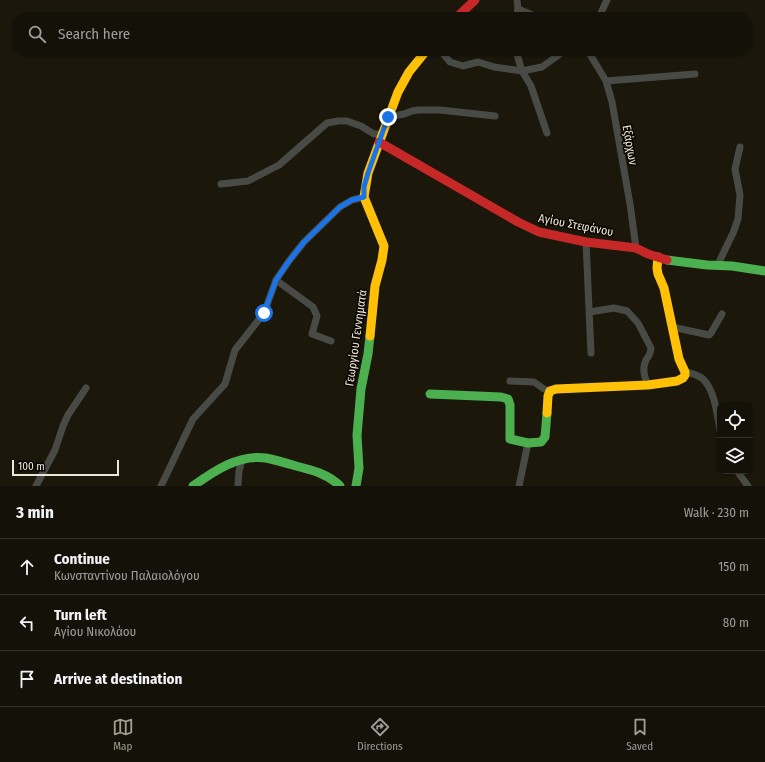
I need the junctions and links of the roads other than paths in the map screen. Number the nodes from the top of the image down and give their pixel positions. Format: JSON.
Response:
{"nodes":[{"id":1,"x":475,"y":0,"type":"edge"},
{"id":2,"x":517,"y":0,"type":"edge"},
{"id":3,"x":607,"y":0,"type":"edge"},
{"id":4,"x":518,"y":9,"type":"junction"},
{"id":5,"x":462,"y":12,"type":"edge"},
{"id":6,"x":517,"y":12,"type":"edge"},
{"id":7,"x":525,"y":12,"type":"edge"},
{"id":8,"x":601,"y":12,"type":"edge"},
{"id":9,"x":422,"y":56,"type":"edge"},
{"id":10,"x":445,"y":56,"type":"edge"},
{"id":11,"x":518,"y":56,"type":"edge"},
{"id":12,"x":557,"y":56,"type":"edge"},
{"id":13,"x":591,"y":56,"type":"edge"},
{"id":14,"x":522,"y":71,"type":"junction"},
{"id":15,"x":695,"y":74,"type":"dead end"},
{"id":16,"x":606,"y":81,"type":"junction"},
{"id":17,"x":495,"y":116,"type":"dead end"},
{"id":18,"x":388,"y":117,"type":"junction"},
{"id":19,"x":547,"y":133,"type":"dead end"},
{"id":20,"x":380,"y":138,"type":"junction"},
{"id":21,"x":740,"y":148,"type":"dead end"},
{"id":22,"x":221,"y":184,"type":"dead end"},
{"id":23,"x":364,"y":197,"type":"junction"},
{"id":24,"x":586,"y":242,"type":"junction"},
{"id":25,"x":636,"y":248,"type":"junction"},
{"id":26,"x":658,"y":258,"type":"junction"},
{"id":27,"x":719,"y":265,"type":"junction"},
{"id":28,"x":765,"y":271,"type":"edge"},
{"id":29,"x":276,"y":280,"type":"junction"},
{"id":30,"x":590,"y":312,"type":"junction"},
{"id":31,"x":722,"y":314,"type":"dead end"},
{"id":32,"x":672,"y":327,"type":"junction"},
{"id":33,"x":331,"y":341,"type":"dead end"},
{"id":34,"x":591,"y":353,"type":"dead end"},
{"id":35,"x":685,"y":372,"type":"junction"},
{"id":36,"x":510,"y":381,"type":"dead end"},
{"id":37,"x":648,"y":385,"type":"junction"},
{"id":38,"x":86,"y":388,"type":"dead end"},
{"id":39,"x":550,"y":391,"type":"junction"},
{"id":40,"x":430,"y":394,"type":"dead end"},
{"id":41,"x":717,"y":414,"type":"edge"},
{"id":42,"x":528,"y":443,"type":"junction"},
{"id":43,"x":242,"y":460,"type":"junction"},
{"id":44,"x":739,"y":474,"type":"edge"},
{"id":45,"x":36,"y":486,"type":"edge"},
{"id":46,"x":161,"y":486,"type":"edge"},
{"id":47,"x":193,"y":486,"type":"edge"},
{"id":48,"x":238,"y":486,"type":"edge"},
{"id":49,"x":340,"y":486,"type":"edge"},
{"id":50,"x":356,"y":486,"type":"edge"},
{"id":51,"x":519,"y":486,"type":"edge"},
{"id":52,"x":748,"y":486,"type":"edge"}],
"edges":[{"from":1,"to":5,"type":"street"},
{"from":2,"to":4,"type":"street"},
{"from":3,"to":8,"type":"street"},
{"from":4,"to":6,"type":"street"},
{"from":4,"to":7,"type":"street"},
{"from":9,"to":18,"type":"street"},
{"from":10,"to":14,"type":"street"},
{"from":11,"to":14,"type":"street"},
{"from":12,"to":14,"type":"street"},
{"from":13,"to":16,"type":"street","name":"Εξάρχων"},
{"from":14,"to":19,"type":"street"},
{"from":15,"to":16,"type":"street"},
{"from":16,"to":25,"type":"street","name":"Εξάρχων"},
{"from":17,"to":18,"type":"street"},
{"from":18,"to":20,"type":"street"},
{"from":20,"to":22,"type":"street"},
{"from":20,"to":23,"type":"street"},
{"from":20,"to":24,"type":"street","name":"Αγίου Στεφάνου"},
{"from":21,"to":27,"type":"street"},
{"from":23,"to":29,"type":"street"},
{"from":23,"to":50,"type":"street","name":"Γεωργίου Γεννηματά"},
{"from":24,"to":25,"type":"street","name":"Αγίου Στεφάνου"},
{"from":24,"to":30,"type":"street"},
{"from":25,"to":26,"type":"street","name":"Αγίου Στεφάνου"},
{"from":26,"to":27,"type":"street","name":"Αγίου Στεφάνου"},
{"from":26,"to":32,"type":"street"},
{"from":27,"to":28,"type":"street","name":"Αγίου Στεφάνου"},
{"from":29,"to":33,"type":"street"},
{"from":29,"to":46,"type":"street"},
{"from":30,"to":34,"type":"street"},
{"from":30,"to":37,"type":"street"},
{"from":31,"to":32,"type":"street"},
{"from":32,"to":35,"type":"street"},
{"from":35,"to":37,"type":"street"},
{"from":35,"to":41,"type":"street"},
{"from":36,"to":39,"type":"street"},
{"from":37,"to":39,"type":"street"},
{"from":38,"to":45,"type":"street"},
{"from":39,"to":42,"type":"street"},
{"from":40,"to":42,"type":"street"},
{"from":42,"to":51,"type":"street"},
{"from":43,"to":47,"type":"street"},
{"from":43,"to":48,"type":"street"},
{"from":43,"to":49,"type":"street"},
{"from":44,"to":52,"type":"street"}]}
